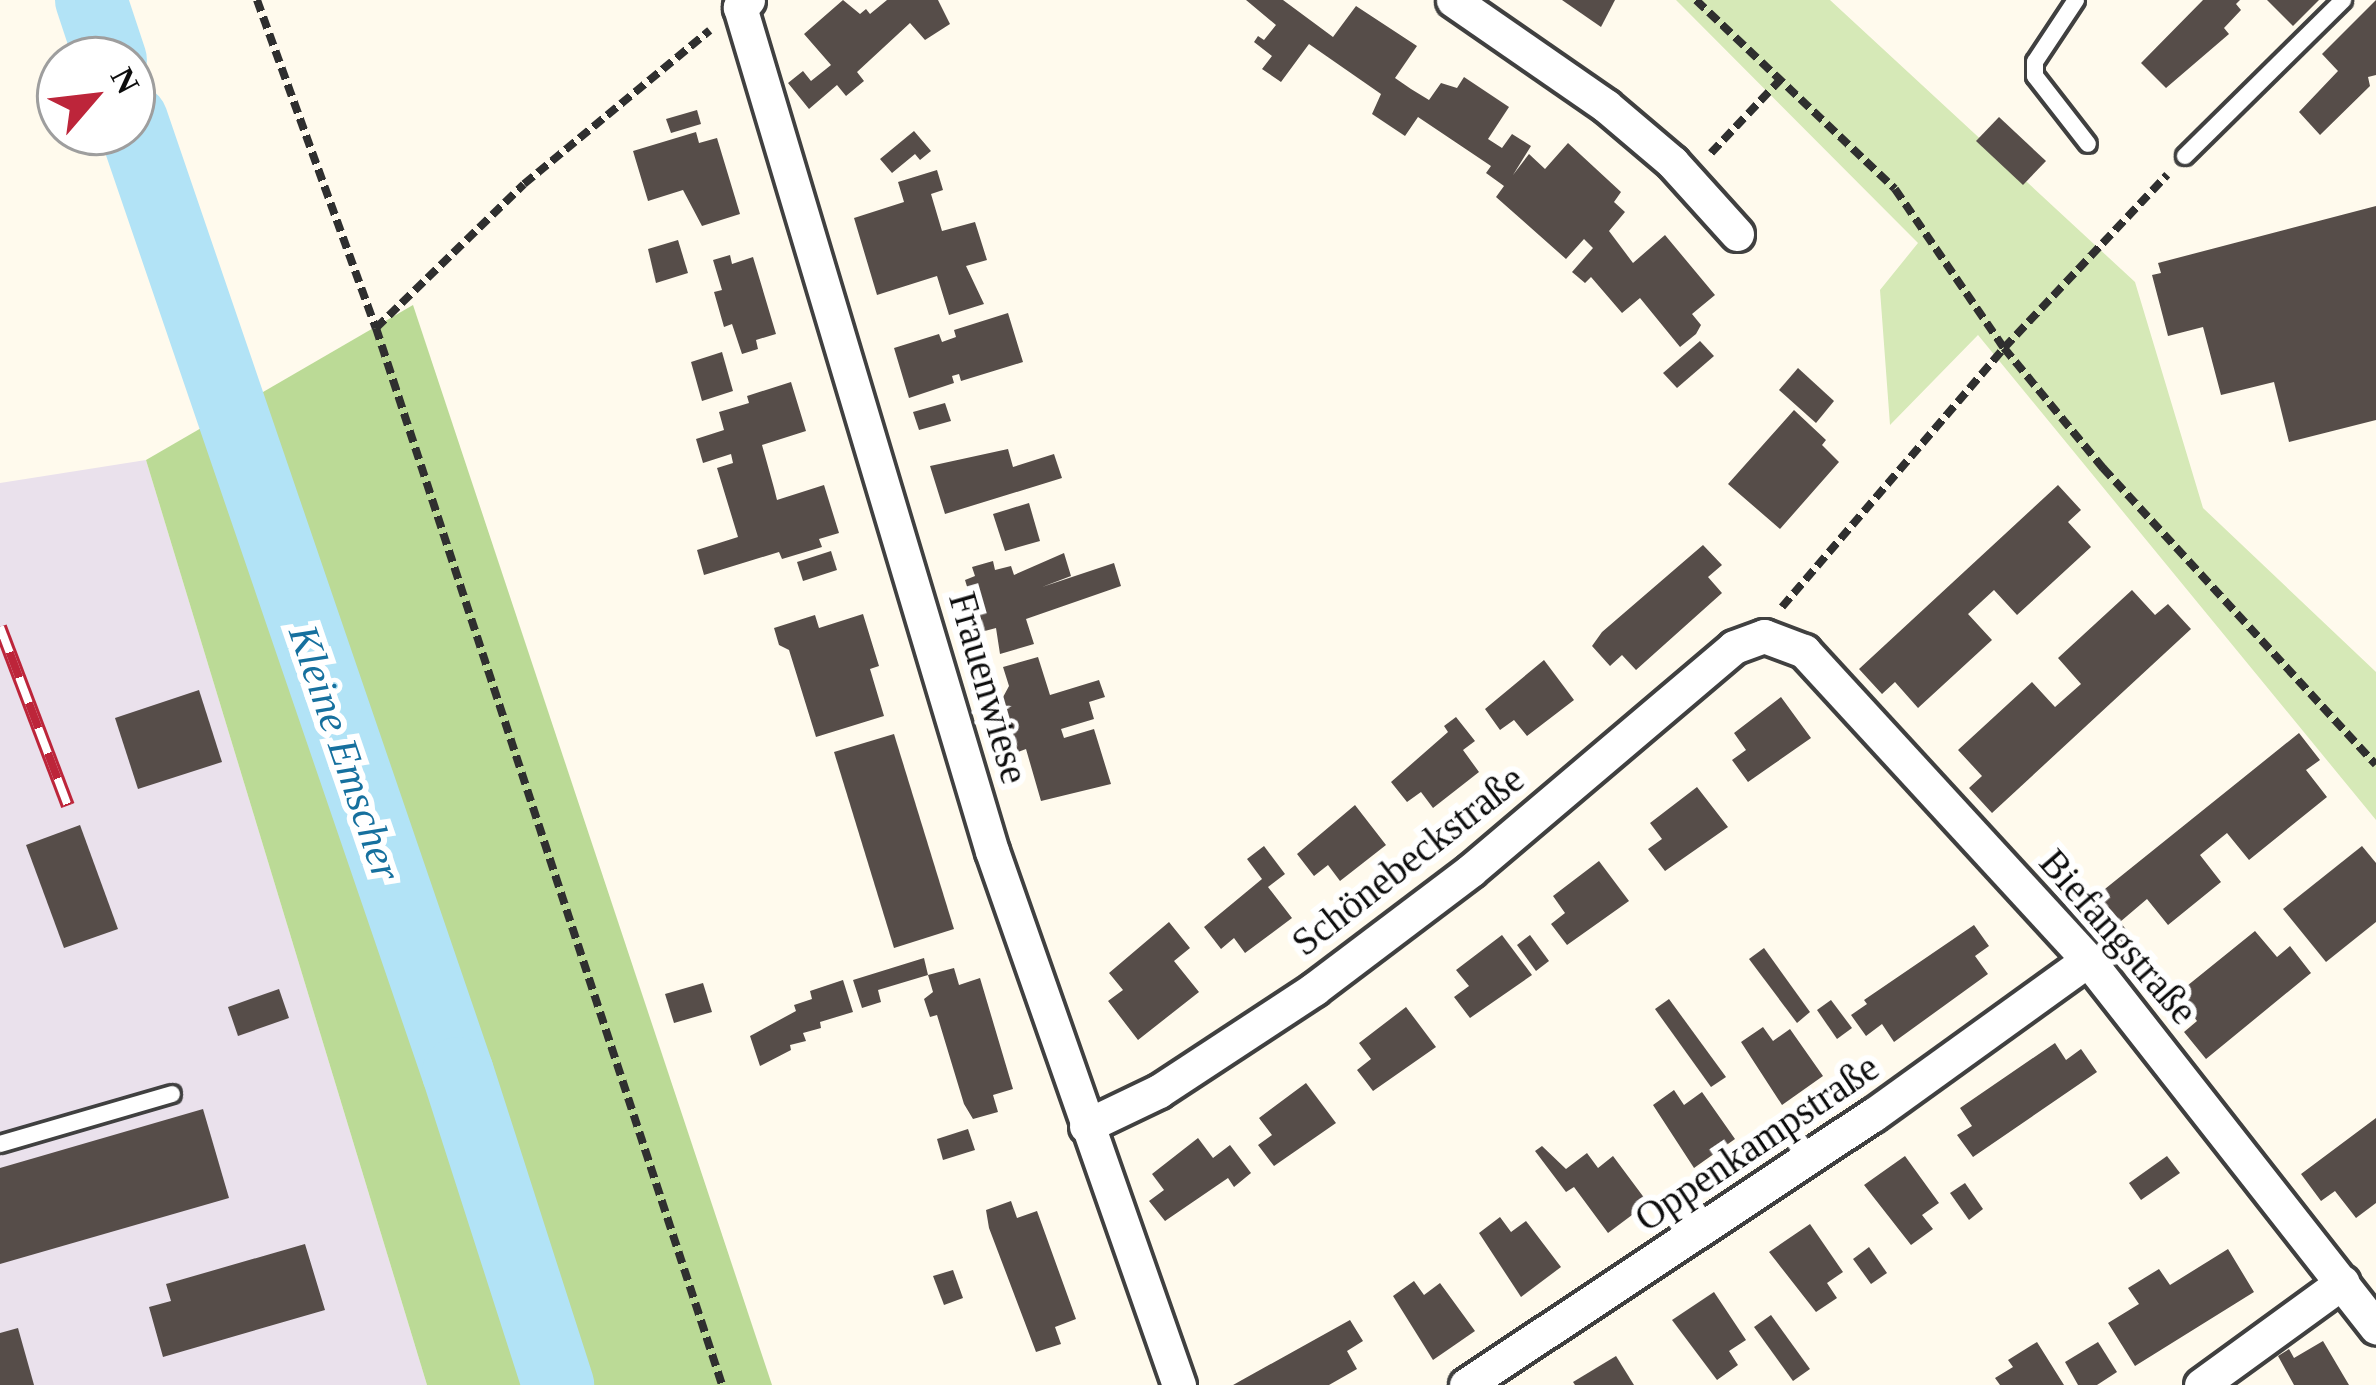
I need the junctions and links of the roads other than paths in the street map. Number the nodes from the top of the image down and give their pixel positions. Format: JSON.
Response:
{"nodes":[{"id":1,"x":1453,"y":0,"type":"edge"},
{"id":2,"x":2076,"y":0,"type":"edge"},
{"id":3,"x":2343,"y":0,"type":"edge"},
{"id":4,"x":744,"y":4,"type":"edge"},
{"id":5,"x":2088,"y":144,"type":"dead end"},
{"id":6,"x":2185,"y":156,"type":"road end"},
{"id":7,"x":1737,"y":234,"type":"dead end"},
{"id":8,"x":1764,"y":636,"type":"joint"},
{"id":9,"x":2088,"y":960,"type":"junction"},
{"id":10,"x":172,"y":1094,"type":"dead end"},
{"id":11,"x":1086,"y":1126,"type":"junction"},
{"id":12,"x":0,"y":1144,"type":"edge"},
{"id":13,"x":2343,"y":1282,"type":"junction"},
{"id":14,"x":2376,"y":1328,"type":"edge"},
{"id":15,"x":1179,"y":1385,"type":"edge"},
{"id":16,"x":1466,"y":1385,"type":"edge"},
{"id":17,"x":2201,"y":1385,"type":"edge"}],
"edges":[{"from":1,"to":7,"type":"street"},
{"from":2,"to":5,"type":"lane"},
{"from":3,"to":6,"type":"lane"},
{"from":4,"to":11,"type":"street","name":"Frauenwiese"},
{"from":8,"to":9,"type":"street","name":"Biefangstraße"},
{"from":8,"to":11,"type":"street","name":"Schönebeckstraße"},
{"from":9,"to":13,"type":"street","name":"Biefangstraße"},
{"from":9,"to":16,"type":"street","name":"Oppenkampstraße"},
{"from":10,"to":12,"type":"lane"},
{"from":11,"to":15,"type":"street","name":"Frauenwiese"},
{"from":13,"to":14,"type":"street","name":"Biefangstraße"},
{"from":13,"to":17,"type":"street"}]}
